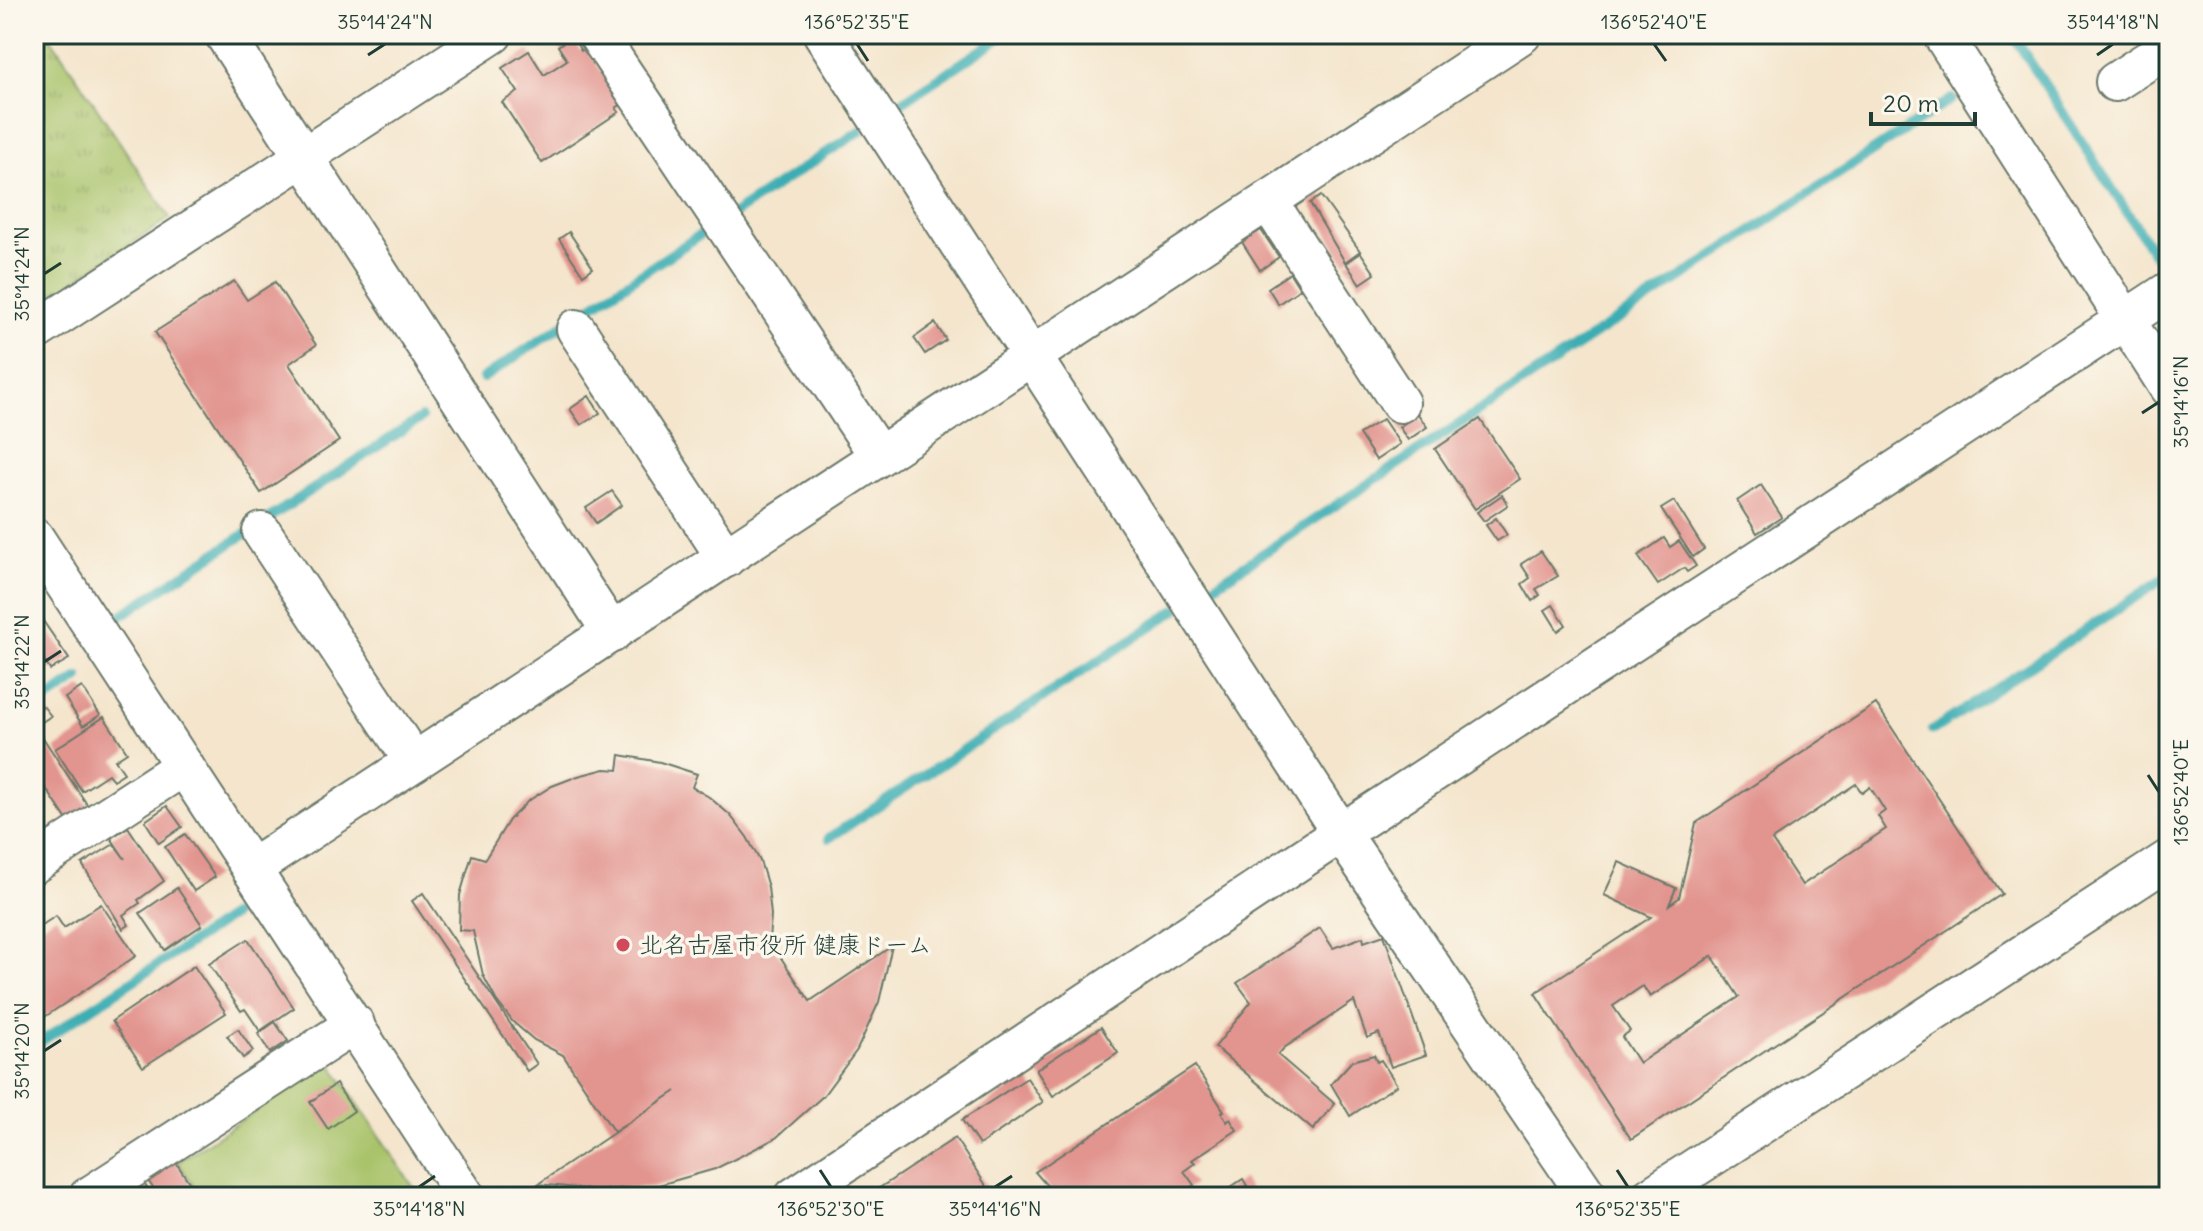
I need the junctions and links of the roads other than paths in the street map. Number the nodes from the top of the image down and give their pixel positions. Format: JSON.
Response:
{"nodes":[{"id":1,"x":224,"y":34,"type":"edge"},
{"id":2,"x":493,"y":34,"type":"edge"},
{"id":3,"x":597,"y":34,"type":"edge"},
{"id":4,"x":823,"y":34,"type":"edge"},
{"id":5,"x":1522,"y":34,"type":"edge"},
{"id":6,"x":1942,"y":34,"type":"edge"},
{"id":7,"x":2169,"y":47,"type":"edge"},
{"id":8,"x":2115,"y":82,"type":"dead end"},
{"id":9,"x":303,"y":157,"type":"junction"},
{"id":10,"x":1268,"y":201,"type":"junction"},
{"id":11,"x":2145,"y":307,"type":"edge"},
{"id":12,"x":576,"y":329,"type":"dead end"},
{"id":13,"x":34,"y":332,"type":"edge"},
{"id":14,"x":1032,"y":356,"type":"junction"},
{"id":15,"x":2169,"y":388,"type":"edge"},
{"id":16,"x":1400,"y":403,"type":"dead end"},
{"id":17,"x":879,"y":456,"type":"junction"},
{"id":18,"x":262,"y":532,"type":"dead end"},
{"id":19,"x":39,"y":556,"type":"edge"},
{"id":20,"x":726,"y":558,"type":"junction"},
{"id":21,"x":612,"y":633,"type":"junction"},
{"id":22,"x":414,"y":762,"type":"junction"},
{"id":23,"x":184,"y":766,"type":"junction"},
{"id":24,"x":1341,"y":833,"type":"junction"},
{"id":25,"x":2169,"y":859,"type":"edge"},
{"id":26,"x":34,"y":864,"type":"edge"},
{"id":27,"x":251,"y":869,"type":"junction"},
{"id":28,"x":355,"y":1024,"type":"junction"},
{"id":29,"x":92,"y":1196,"type":"edge"},
{"id":30,"x":466,"y":1197,"type":"edge"},
{"id":31,"x":794,"y":1197,"type":"edge"},
{"id":32,"x":1588,"y":1197,"type":"edge"},
{"id":33,"x":1650,"y":1197,"type":"edge"}],
"edges":[{"from":1,"to":9,"type":"street"},
{"from":2,"to":9,"type":"street"},
{"from":3,"to":17,"type":"street"},
{"from":4,"to":14,"type":"street"},
{"from":5,"to":10,"type":"street"},
{"from":6,"to":11,"type":"street"},
{"from":7,"to":8,"type":"street"},
{"from":9,"to":13,"type":"street"},
{"from":9,"to":21,"type":"street"},
{"from":10,"to":14,"type":"street"},
{"from":10,"to":16,"type":"street"},
{"from":11,"to":15,"type":"street"},
{"from":11,"to":24,"type":"street"},
{"from":12,"to":20,"type":"street"},
{"from":14,"to":17,"type":"street"},
{"from":14,"to":24,"type":"street"},
{"from":17,"to":20,"type":"street"},
{"from":18,"to":22,"type":"street"},
{"from":19,"to":23,"type":"street"},
{"from":20,"to":21,"type":"street"},
{"from":21,"to":22,"type":"street"},
{"from":22,"to":27,"type":"street"},
{"from":23,"to":26,"type":"street"},
{"from":23,"to":27,"type":"street"},
{"from":24,"to":31,"type":"street"},
{"from":24,"to":32,"type":"street"},
{"from":25,"to":33,"type":"street"},
{"from":27,"to":28,"type":"street"},
{"from":28,"to":29,"type":"street"},
{"from":28,"to":30,"type":"street"}]}
